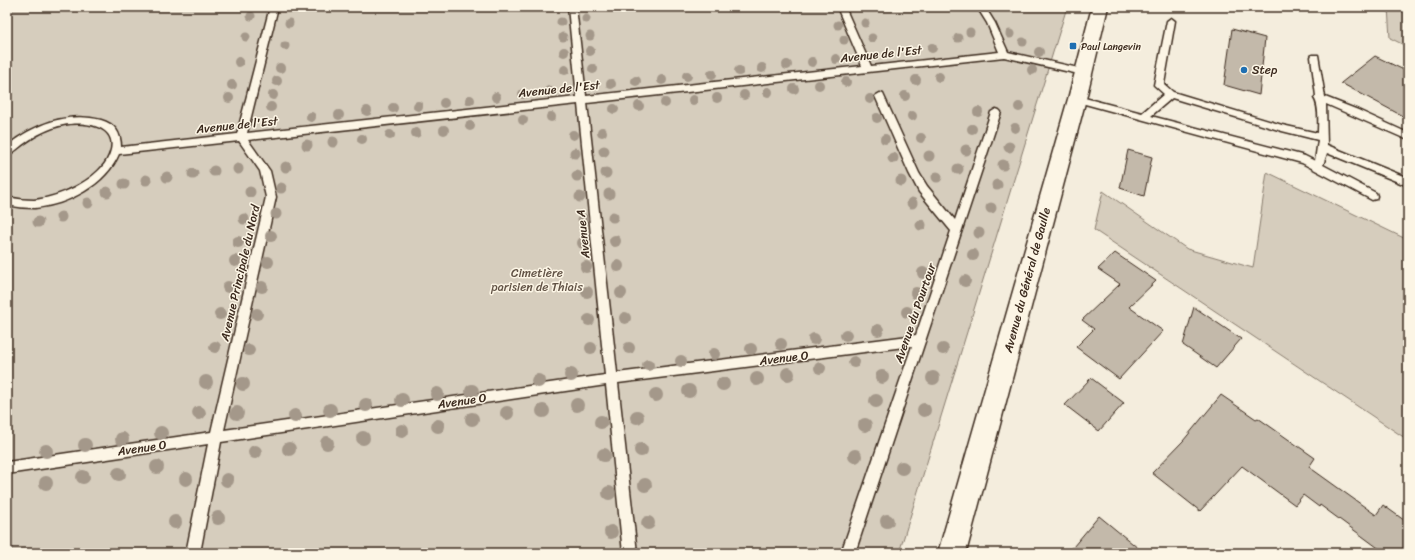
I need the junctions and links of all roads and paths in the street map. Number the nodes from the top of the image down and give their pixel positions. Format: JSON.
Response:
{"nodes":[{"id":1,"x":274,"y":7,"type":"edge"},
{"id":2,"x":572,"y":7,"type":"edge"},
{"id":3,"x":841,"y":7,"type":"edge"},
{"id":4,"x":981,"y":7,"type":"edge"},
{"id":5,"x":1100,"y":7,"type":"edge"},
{"id":6,"x":1171,"y":21,"type":"dead end"},
{"id":7,"x":1004,"y":54,"type":"junction"},
{"id":8,"x":1315,"y":57,"type":"dead end"},
{"id":9,"x":868,"y":69,"type":"junction"},
{"id":10,"x":1083,"y":72,"type":"junction"},
{"id":11,"x":1170,"y":94,"type":"junction"},
{"id":12,"x":880,"y":96,"type":"dead end"},
{"id":13,"x":1077,"y":98,"type":"junction"},
{"id":14,"x":1319,"y":98,"type":"junction"},
{"id":15,"x":581,"y":100,"type":"junction"},
{"id":16,"x":996,"y":112,"type":"dead end"},
{"id":17,"x":1144,"y":118,"type":"junction"},
{"id":18,"x":1408,"y":137,"type":"edge"},
{"id":19,"x":241,"y":138,"type":"junction"},
{"id":20,"x":1323,"y":142,"type":"junction"},
{"id":21,"x":7,"y":151,"type":"edge"},
{"id":22,"x":116,"y":151,"type":"junction"},
{"id":23,"x":1318,"y":167,"type":"junction"},
{"id":24,"x":1408,"y":182,"type":"edge"},
{"id":25,"x":1372,"y":196,"type":"dead end"},
{"id":26,"x":7,"y":201,"type":"edge"},
{"id":27,"x":957,"y":230,"type":"junction"},
{"id":28,"x":919,"y":340,"type":"junction"},
{"id":29,"x":611,"y":379,"type":"junction"},
{"id":30,"x":216,"y":437,"type":"junction"},
{"id":31,"x":7,"y":468,"type":"edge"},
{"id":32,"x":193,"y":553,"type":"edge"},
{"id":33,"x":630,"y":553,"type":"edge"},
{"id":34,"x":848,"y":553,"type":"edge"},
{"id":35,"x":952,"y":553,"type":"edge"}],
"edges":[{"from":1,"to":19,"type":"lane"},
{"from":2,"to":15,"type":"lane","name":"Avenue A"},
{"from":3,"to":9,"type":"lane"},
{"from":4,"to":7,"type":"lane"},
{"from":5,"to":10,"type":"main road","name":"Avenue du Général de Gaulle"},
{"from":6,"to":11,"type":"lane"},
{"from":7,"to":9,"type":"lane","name":"Avenue de l'Est"},
{"from":7,"to":10,"type":"lane","name":"Avenue de l'Est"},
{"from":8,"to":14,"type":"lane"},
{"from":9,"to":15,"type":"lane","name":"Avenue de l'Est"},
{"from":10,"to":13,"type":"main road","name":"Avenue du Général de Gaulle"},
{"from":11,"to":17,"type":"lane"},
{"from":11,"to":20,"type":"lane"},
{"from":12,"to":27,"type":"lane"},
{"from":13,"to":17,"type":"lane"},
{"from":13,"to":35,"type":"main road","name":"Avenue du Général de Gaulle"},
{"from":14,"to":18,"type":"lane"},
{"from":14,"to":20,"type":"lane"},
{"from":15,"to":19,"type":"lane","name":"Avenue de l'Est"},
{"from":15,"to":29,"type":"lane","name":"Avenue A"},
{"from":16,"to":27,"type":"lane","name":"Avenue du Pourtour"},
{"from":17,"to":23,"type":"lane"},
{"from":19,"to":22,"type":"lane","name":"Avenue de l'Est"},
{"from":19,"to":30,"type":"lane","name":"Avenue Principale du Nord"},
{"from":20,"to":23,"type":"lane"},
{"from":20,"to":24,"type":"lane"},
{"from":21,"to":22,"type":"lane"},
{"from":22,"to":26,"type":"lane"},
{"from":23,"to":25,"type":"lane"},
{"from":27,"to":28,"type":"lane","name":"Avenue du Pourtour"},
{"from":28,"to":29,"type":"lane","name":"Avenue O"},
{"from":28,"to":34,"type":"lane","name":"Avenue du Pourtour"},
{"from":29,"to":30,"type":"lane","name":"Avenue O"},
{"from":29,"to":33,"type":"lane","name":"Avenue A"},
{"from":30,"to":31,"type":"lane","name":"Avenue O"},
{"from":30,"to":32,"type":"lane","name":"Avenue Principale du Nord"}]}
